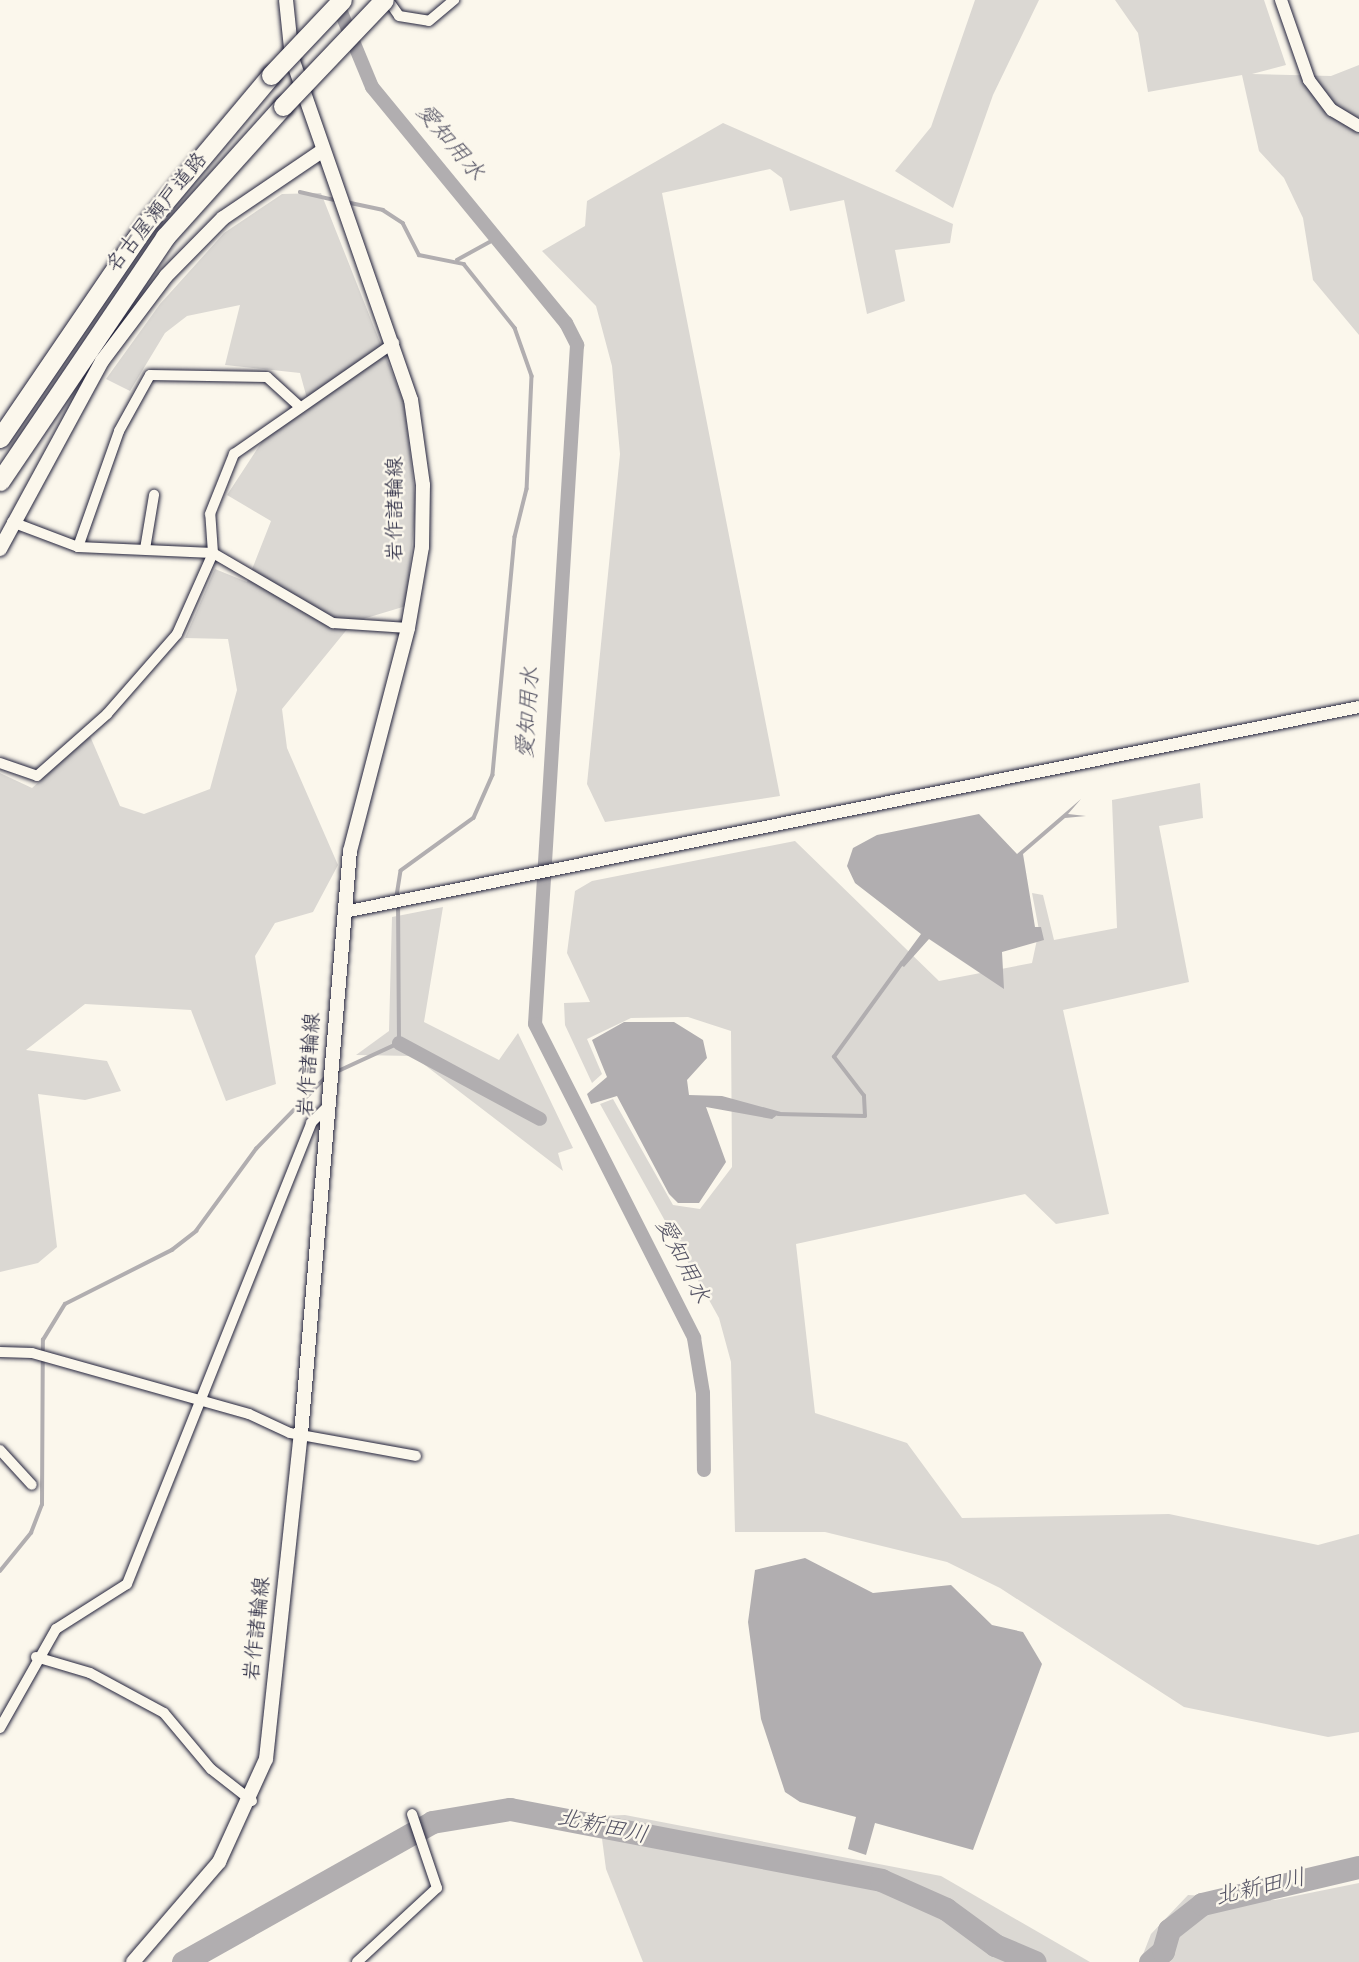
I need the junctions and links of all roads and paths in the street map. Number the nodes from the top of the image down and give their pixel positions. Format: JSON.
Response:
{"nodes":[{"id":1,"x":286,"y":0,"type":"edge"},
{"id":2,"x":342,"y":0,"type":"edge"},
{"id":3,"x":386,"y":0,"type":"edge"},
{"id":4,"x":454,"y":0,"type":"edge"},
{"id":5,"x":1280,"y":0,"type":"edge"},
{"id":6,"x":1359,"y":126,"type":"edge"},
{"id":7,"x":322,"y":151,"type":"junction"},
{"id":8,"x":394,"y":343,"type":"junction"},
{"id":9,"x":300,"y":407,"type":"junction"},
{"id":10,"x":0,"y":438,"type":"edge"},
{"id":11,"x":0,"y":481,"type":"edge"},
{"id":12,"x":154,"y":495,"type":"dead end"},
{"id":13,"x":12,"y":522,"type":"junction"},
{"id":14,"x":78,"y":547,"type":"junction"},
{"id":15,"x":0,"y":549,"type":"edge"},
{"id":16,"x":145,"y":549,"type":"junction"},
{"id":17,"x":213,"y":553,"type":"junction"},
{"id":18,"x":408,"y":628,"type":"junction"},
{"id":19,"x":1359,"y":707,"type":"edge"},
{"id":20,"x":0,"y":763,"type":"edge"},
{"id":21,"x":344,"y":912,"type":"junction"},
{"id":22,"x":331,"y":1103,"type":"junction"},
{"id":23,"x":0,"y":1352,"type":"edge"},
{"id":24,"x":200,"y":1401,"type":"junction"},
{"id":25,"x":301,"y":1434,"type":"junction"},
{"id":26,"x":0,"y":1450,"type":"edge"},
{"id":27,"x":416,"y":1456,"type":"dead end"},
{"id":28,"x":32,"y":1485,"type":"dead end"},
{"id":29,"x":36,"y":1657,"type":"junction"},
{"id":30,"x":0,"y":1728,"type":"edge"},
{"id":31,"x":252,"y":1801,"type":"junction"},
{"id":32,"x":414,"y":1818,"type":"dead end"},
{"id":33,"x":133,"y":1962,"type":"edge"},
{"id":34,"x":357,"y":1962,"type":"edge"}],
"edges":[{"from":1,"to":7,"type":"main road","name":"岩作諸輪線"},
{"from":2,"to":10,"type":"highway","name":"名古屋瀬戸道路","bridge":true},
{"from":3,"to":4,"type":"street"},
{"from":3,"to":11,"type":"highway","name":"名古屋瀬戸道路","bridge":true},
{"from":5,"to":6,"type":"street"},
{"from":7,"to":8,"type":"main road","name":"岩作諸輪線"},
{"from":7,"to":13,"type":"main road"},
{"from":8,"to":9,"type":"street"},
{"from":8,"to":18,"type":"main road","name":"岩作諸輪線"},
{"from":9,"to":14,"type":"street"},
{"from":9,"to":17,"type":"street"},
{"from":12,"to":16,"type":"street"},
{"from":13,"to":14,"type":"street"},
{"from":13,"to":15,"type":"main road"},
{"from":14,"to":16,"type":"street"},
{"from":16,"to":17,"type":"street"},
{"from":17,"to":18,"type":"street"},
{"from":17,"to":20,"type":"street"},
{"from":18,"to":21,"type":"main road","name":"岩作諸輪線"},
{"from":19,"to":21,"type":"street"},
{"from":21,"to":22,"type":"main road","name":"岩作諸輪線"},
{"from":22,"to":24,"type":"street"},
{"from":22,"to":25,"type":"main road","name":"岩作諸輪線"},
{"from":23,"to":24,"type":"street"},
{"from":24,"to":25,"type":"street"},
{"from":24,"to":29,"type":"street"},
{"from":25,"to":27,"type":"street"},
{"from":25,"to":31,"type":"main road","name":"岩作諸輪線"},
{"from":26,"to":28,"type":"street"},
{"from":29,"to":30,"type":"street"},
{"from":29,"to":31,"type":"street"},
{"from":31,"to":33,"type":"main road","name":"岩作諸輪線"},
{"from":32,"to":34,"type":"street"}]}
